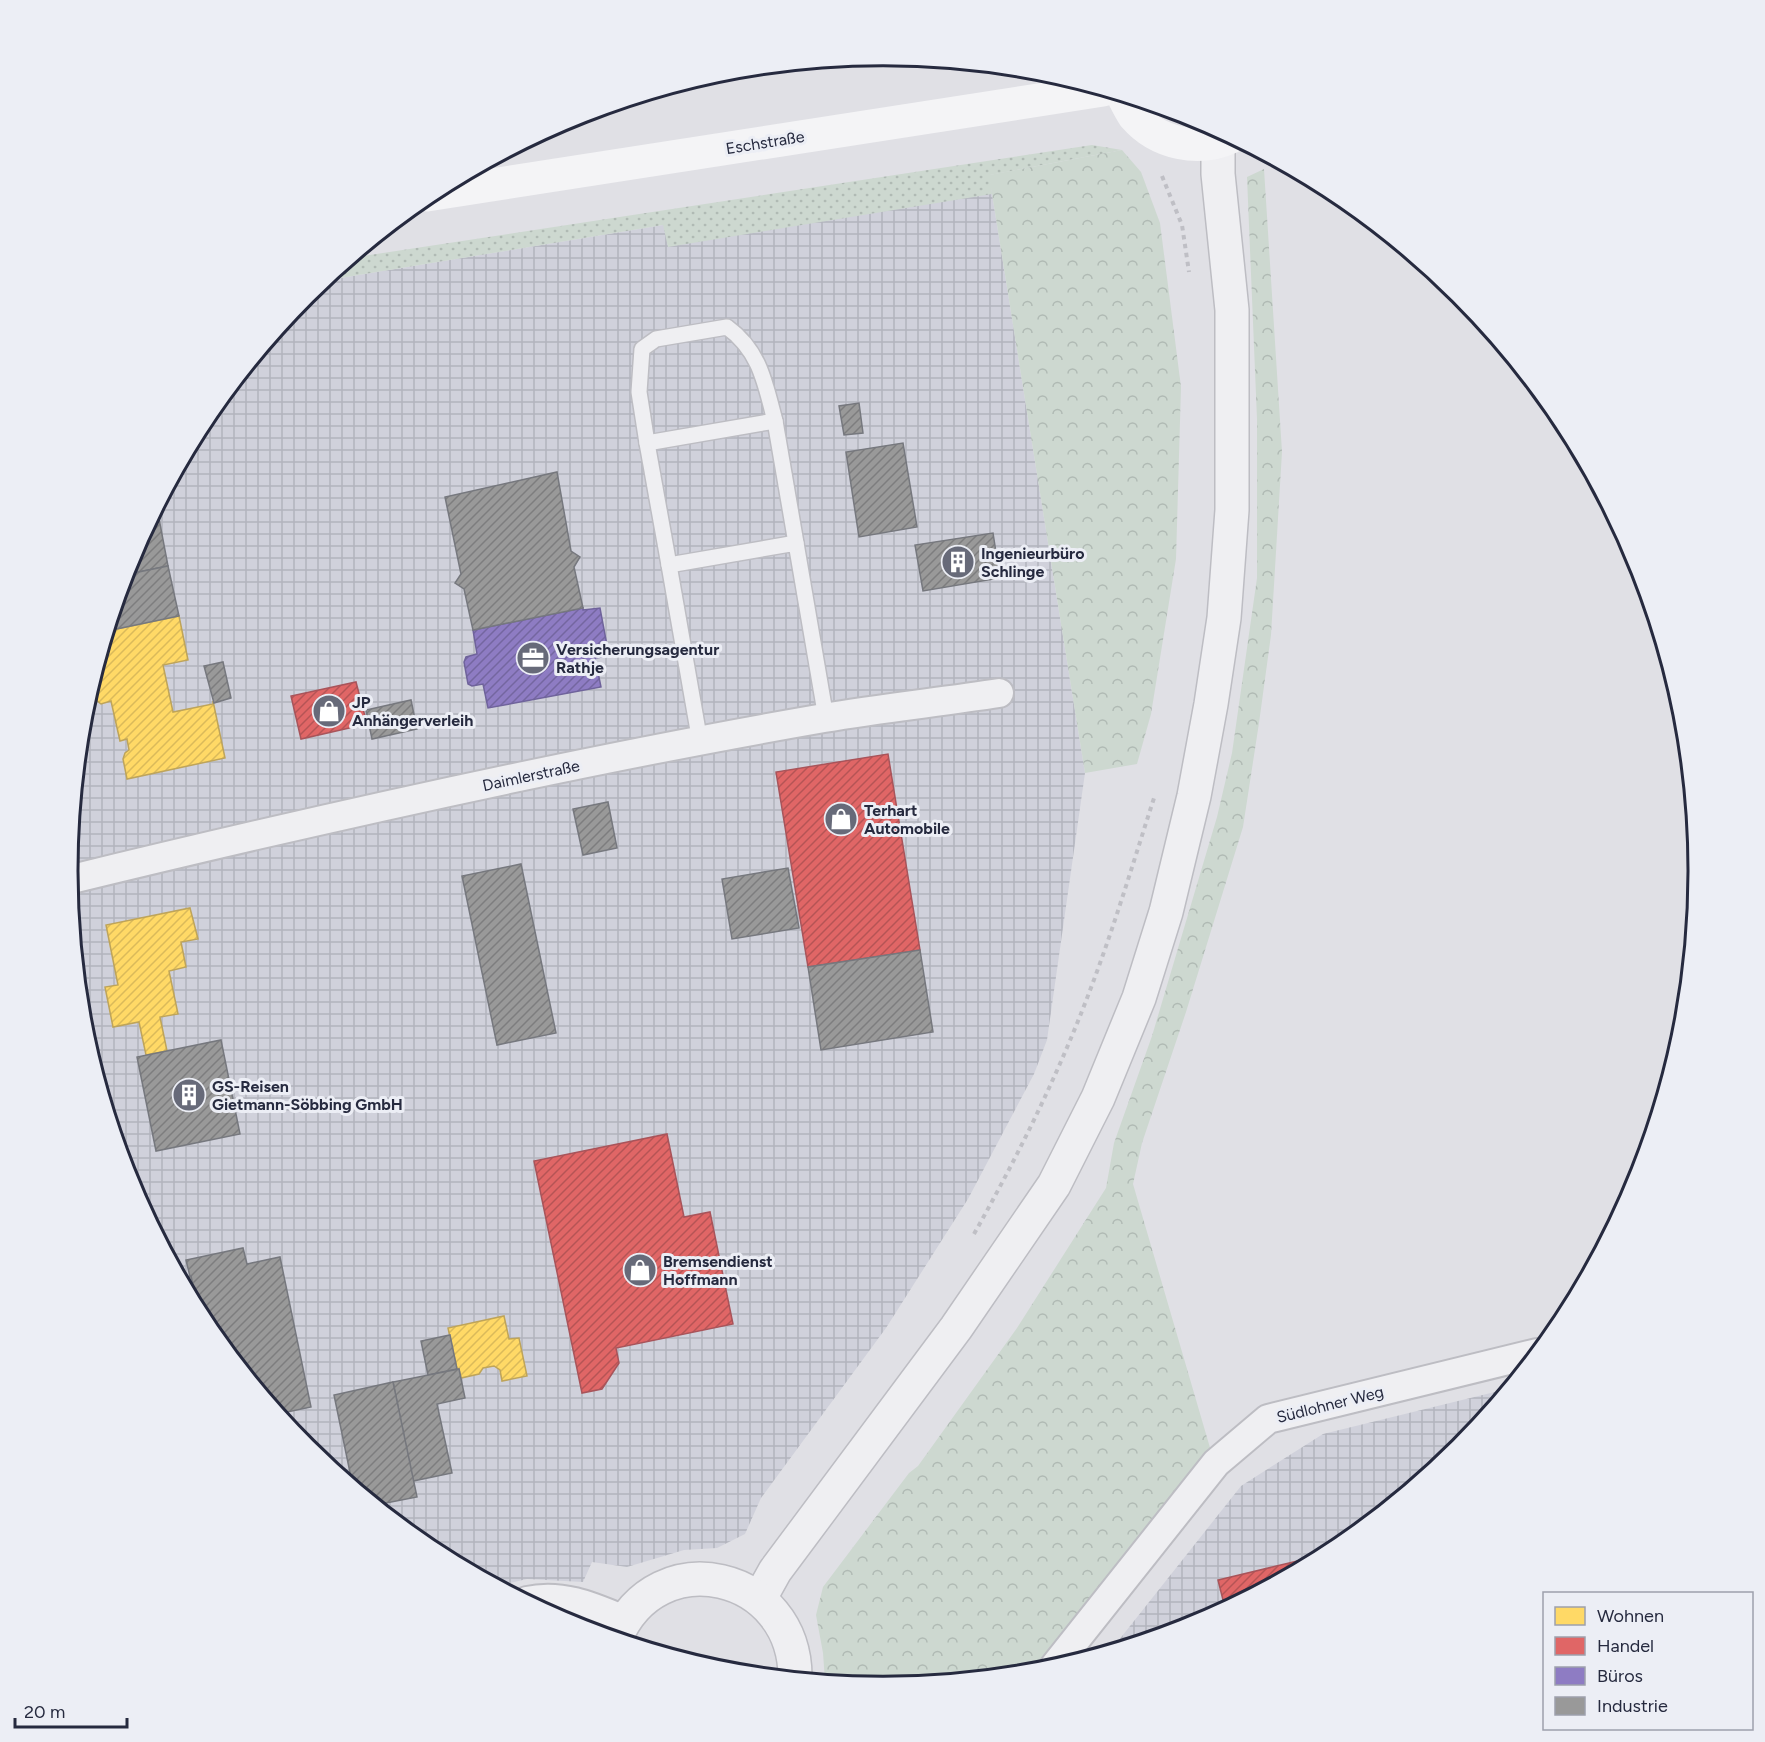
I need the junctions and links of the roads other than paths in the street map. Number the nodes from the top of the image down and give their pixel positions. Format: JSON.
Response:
{"nodes":[{"id":1,"x":1088,"y":92,"type":"edge"},
{"id":2,"x":1128,"y":105,"type":"edge"},
{"id":3,"x":1221,"y":141,"type":"edge"},
{"id":4,"x":1225,"y":142,"type":"edge"},
{"id":5,"x":453,"y":191,"type":"edge"},
{"id":6,"x":775,"y":421,"type":"junction"},
{"id":7,"x":647,"y":442,"type":"junction"},
{"id":8,"x":796,"y":543,"type":"junction"},
{"id":9,"x":669,"y":565,"type":"junction"},
{"id":10,"x":999,"y":693,"type":"dead end"},
{"id":11,"x":826,"y":718,"type":"junction"},
{"id":12,"x":700,"y":742,"type":"junction"},
{"id":13,"x":78,"y":878,"type":"edge"},
{"id":14,"x":1525,"y":1356,"type":"edge"},
{"id":15,"x":760,"y":1598,"type":"junction"},
{"id":16,"x":539,"y":1599,"type":"edge"},
{"id":17,"x":620,"y":1629,"type":"edge"},
{"id":18,"x":1063,"y":1656,"type":"edge"},
{"id":19,"x":794,"y":1671,"type":"edge"}],
"edges":[{"from":1,"to":5,"type":"main road","name":"Eschstraße"},
{"from":2,"to":3,"type":"main road"},
{"from":4,"to":15,"type":"street"},
{"from":6,"to":7,"type":"lane"},
{"from":6,"to":7,"type":"lane"},
{"from":6,"to":8,"type":"lane"},
{"from":7,"to":9,"type":"lane"},
{"from":8,"to":9,"type":"lane"},
{"from":8,"to":11,"type":"lane"},
{"from":9,"to":12,"type":"lane"},
{"from":10,"to":11,"type":"street","name":"Daimlerstraße"},
{"from":11,"to":12,"type":"street","name":"Daimlerstraße"},
{"from":12,"to":13,"type":"street","name":"Daimlerstraße"},
{"from":14,"to":18,"type":"street","name":"Südlohner Weg"},
{"from":15,"to":17,"type":"street"},
{"from":15,"to":19,"type":"street"},
{"from":16,"to":17,"type":"street"}]}
